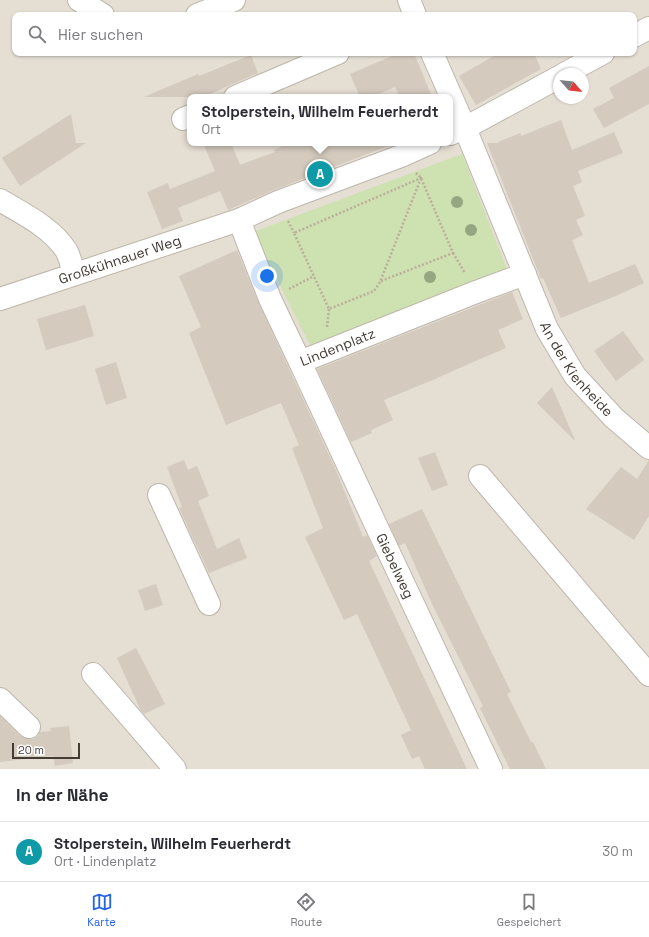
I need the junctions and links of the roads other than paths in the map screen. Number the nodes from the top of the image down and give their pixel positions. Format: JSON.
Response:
{"nodes":[{"id":1,"x":78,"y":0,"type":"edge"},
{"id":2,"x":234,"y":0,"type":"edge"},
{"id":3,"x":409,"y":0,"type":"edge"},
{"id":4,"x":97,"y":12,"type":"edge"},
{"id":5,"x":204,"y":12,"type":"edge"},
{"id":6,"x":414,"y":12,"type":"edge"},
{"id":7,"x":649,"y":28,"type":"edge"},
{"id":8,"x":637,"y":34,"type":"edge"},
{"id":9,"x":331,"y":56,"type":"edge"},
{"id":10,"x":433,"y":56,"type":"edge"},
{"id":11,"x":597,"y":56,"type":"edge"},
{"id":12,"x":575,"y":68,"type":"edge"},
{"id":13,"x":553,"y":80,"type":"edge"},
{"id":14,"x":242,"y":94,"type":"edge"},
{"id":15,"x":445,"y":94,"type":"edge"},
{"id":16,"x":453,"y":119,"type":"edge"},
{"id":17,"x":457,"y":131,"type":"edge"},
{"id":18,"x":424,"y":146,"type":"edge"},
{"id":19,"x":0,"y":200,"type":"edge"},
{"id":20,"x":239,"y":220,"type":"junction"},
{"id":21,"x":74,"y":274,"type":"junction"},
{"id":22,"x":525,"y":274,"type":"junction"},
{"id":23,"x":0,"y":299,"type":"edge"},
{"id":24,"x":300,"y":362,"type":"junction"},
{"id":25,"x":649,"y":448,"type":"edge"},
{"id":26,"x":480,"y":476,"type":"dead end"},
{"id":27,"x":159,"y":495,"type":"dead end"},
{"id":28,"x":209,"y":604,"type":"dead end"},
{"id":29,"x":94,"y":674,"type":"dead end"},
{"id":30,"x":649,"y":675,"type":"edge"},
{"id":31,"x":0,"y":699,"type":"edge"},
{"id":32,"x":29,"y":727,"type":"dead end"},
{"id":33,"x":175,"y":769,"type":"edge"},
{"id":34,"x":491,"y":769,"type":"edge"}],
"edges":[{"from":1,"to":4,"type":"street"},
{"from":2,"to":5,"type":"street"},
{"from":3,"to":6,"type":"street"},
{"from":7,"to":8,"type":"street"},
{"from":9,"to":14,"type":"street"},
{"from":10,"to":15,"type":"street"},
{"from":11,"to":12,"type":"street"},
{"from":13,"to":17,"type":"street"},
{"from":16,"to":17,"type":"street"},
{"from":17,"to":22,"type":"street"},
{"from":18,"to":20,"type":"street"},
{"from":19,"to":21,"type":"street"},
{"from":20,"to":21,"type":"street","name":"Großkühnauer Weg"},
{"from":20,"to":24,"type":"street","name":"Lindenplatz"},
{"from":21,"to":23,"type":"street","name":"Großkühnauer Weg"},
{"from":22,"to":24,"type":"street","name":"Lindenplatz"},
{"from":22,"to":25,"type":"street","name":"An der Kienheide"},
{"from":24,"to":34,"type":"street","name":"Giebelweg"},
{"from":26,"to":30,"type":"street"},
{"from":27,"to":28,"type":"street"},
{"from":29,"to":33,"type":"street"},
{"from":31,"to":32,"type":"street"}]}
